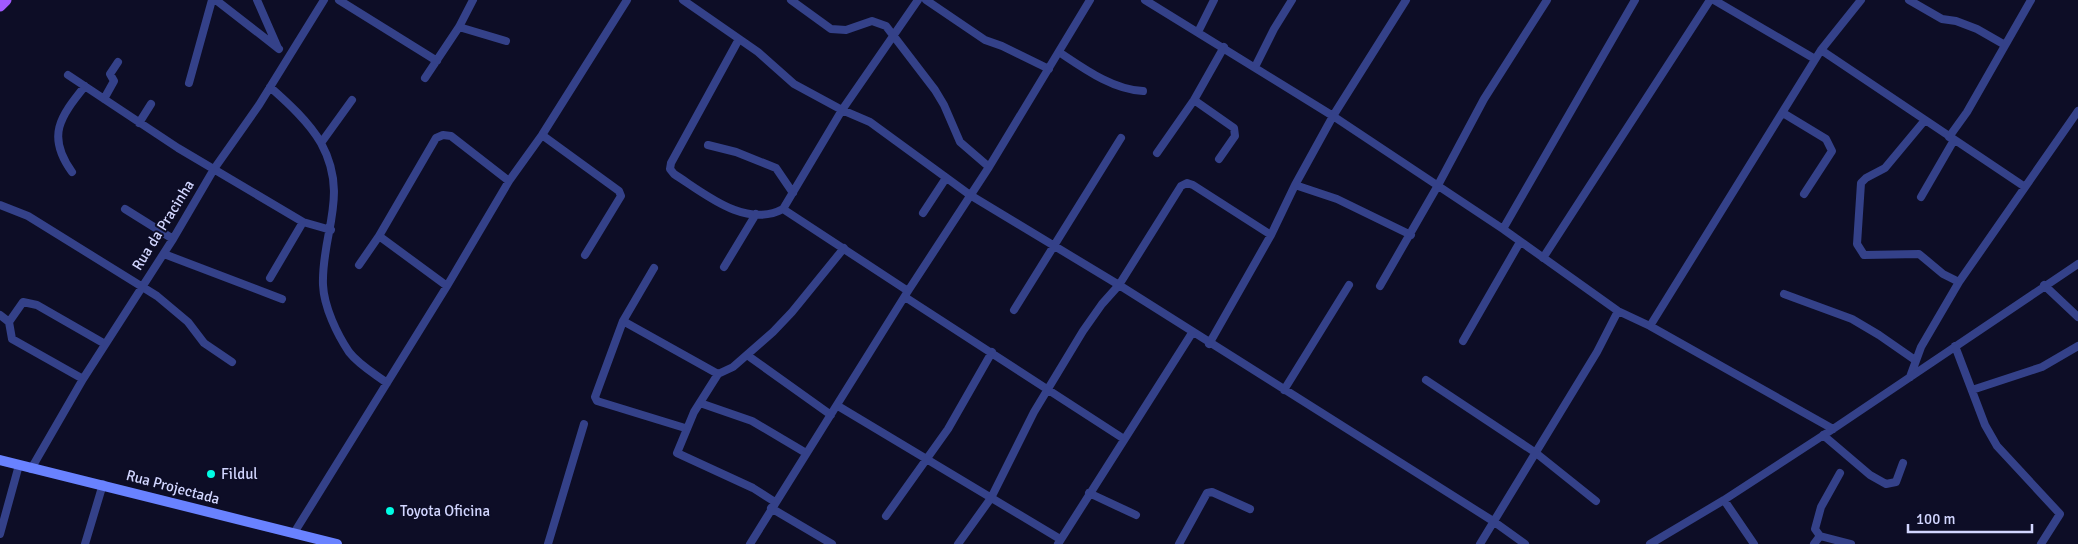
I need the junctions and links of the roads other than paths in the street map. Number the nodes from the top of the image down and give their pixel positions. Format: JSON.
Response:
{"nodes":[{"id":1,"x":6,"y":0,"type":"edge"},
{"id":2,"x":214,"y":0,"type":"edge"},
{"id":3,"x":257,"y":0,"type":"edge"},
{"id":4,"x":324,"y":0,"type":"edge"},
{"id":5,"x":339,"y":0,"type":"edge"},
{"id":6,"x":473,"y":0,"type":"edge"},
{"id":7,"x":683,"y":0,"type":"edge"},
{"id":8,"x":791,"y":0,"type":"edge"},
{"id":9,"x":918,"y":0,"type":"edge"},
{"id":10,"x":926,"y":0,"type":"edge"},
{"id":11,"x":1090,"y":0,"type":"edge"},
{"id":12,"x":1145,"y":0,"type":"edge"},
{"id":13,"x":1214,"y":0,"type":"edge"},
{"id":14,"x":1292,"y":0,"type":"edge"},
{"id":15,"x":1406,"y":0,"type":"edge"},
{"id":16,"x":1547,"y":0,"type":"edge"},
{"id":17,"x":1635,"y":0,"type":"edge"},
{"id":18,"x":1710,"y":0,"type":"edge"},
{"id":19,"x":1714,"y":0,"type":"edge"},
{"id":20,"x":1861,"y":0,"type":"edge"},
{"id":21,"x":1909,"y":0,"type":"edge"},
{"id":22,"x":2031,"y":0,"type":"edge"},
{"id":23,"x":624,"y":1,"type":"edge"},
{"id":24,"x":0,"y":6,"type":"edge"},
{"id":25,"x":459,"y":28,"type":"junction"},
{"id":26,"x":1198,"y":32,"type":"junction"},
{"id":27,"x":894,"y":36,"type":"junction"},
{"id":28,"x":740,"y":39,"type":"junction"},
{"id":29,"x":506,"y":41,"type":"dead end"},
{"id":30,"x":2005,"y":46,"type":"junction"},
{"id":31,"x":1224,"y":47,"type":"junction"},
{"id":32,"x":279,"y":49,"type":"junction"},
{"id":33,"x":1821,"y":50,"type":"junction"},
{"id":34,"x":1059,"y":52,"type":"junction"},
{"id":35,"x":289,"y":57,"type":"junction"},
{"id":36,"x":437,"y":60,"type":"junction"},
{"id":37,"x":1815,"y":60,"type":"junction"},
{"id":38,"x":118,"y":62,"type":"dead end"},
{"id":39,"x":1255,"y":67,"type":"junction"},
{"id":40,"x":1049,"y":69,"type":"junction"},
{"id":41,"x":68,"y":75,"type":"dead end"},
{"id":42,"x":425,"y":78,"type":"dead end"},
{"id":43,"x":189,"y":83,"type":"dead end"},
{"id":44,"x":84,"y":86,"type":"junction"},
{"id":45,"x":270,"y":87,"type":"junction"},
{"id":46,"x":1143,"y":91,"type":"dead end"},
{"id":47,"x":104,"y":99,"type":"junction"},
{"id":48,"x":352,"y":100,"type":"dead end"},
{"id":49,"x":1194,"y":100,"type":"junction"},
{"id":50,"x":151,"y":104,"type":"dead end"},
{"id":51,"x":842,"y":110,"type":"junction"},
{"id":52,"x":2078,"y":111,"type":"edge"},
{"id":53,"x":1783,"y":113,"type":"junction"},
{"id":54,"x":1334,"y":116,"type":"junction"},
{"id":55,"x":1925,"y":120,"type":"junction"},
{"id":56,"x":139,"y":123,"type":"junction"},
{"id":57,"x":542,"y":135,"type":"junction"},
{"id":58,"x":1121,"y":138,"type":"dead end"},
{"id":59,"x":1952,"y":138,"type":"junction"},
{"id":60,"x":321,"y":143,"type":"junction"},
{"id":61,"x":708,"y":145,"type":"dead end"},
{"id":62,"x":1157,"y":152,"type":"dead end"},
{"id":63,"x":1219,"y":159,"type":"dead end"},
{"id":64,"x":989,"y":167,"type":"junction"},
{"id":65,"x":214,"y":169,"type":"junction"},
{"id":66,"x":72,"y":172,"type":"dead end"},
{"id":67,"x":946,"y":178,"type":"junction"},
{"id":68,"x":509,"y":181,"type":"junction"},
{"id":69,"x":1295,"y":185,"type":"junction"},
{"id":70,"x":1438,"y":187,"type":"junction"},
{"id":71,"x":2025,"y":187,"type":"junction"},
{"id":72,"x":793,"y":193,"type":"junction"},
{"id":73,"x":1804,"y":194,"type":"dead end"},
{"id":74,"x":970,"y":195,"type":"junction"},
{"id":75,"x":1921,"y":197,"type":"dead end"},
{"id":76,"x":0,"y":205,"type":"edge"},
{"id":77,"x":125,"y":209,"type":"dead end"},
{"id":78,"x":784,"y":209,"type":"junction"},
{"id":79,"x":924,"y":213,"type":"dead end"},
{"id":80,"x":756,"y":214,"type":"junction"},
{"id":81,"x":304,"y":222,"type":"junction"},
{"id":82,"x":1502,"y":228,"type":"junction"},
{"id":83,"x":331,"y":230,"type":"junction"},
{"id":84,"x":1411,"y":234,"type":"junction"},
{"id":85,"x":1271,"y":235,"type":"junction"},
{"id":86,"x":380,"y":236,"type":"junction"},
{"id":87,"x":173,"y":239,"type":"junction"},
{"id":88,"x":1520,"y":242,"type":"junction"},
{"id":89,"x":1055,"y":246,"type":"junction"},
{"id":90,"x":844,"y":248,"type":"junction"},
{"id":91,"x":164,"y":254,"type":"junction"},
{"id":92,"x":585,"y":256,"type":"dead end"},
{"id":93,"x":1543,"y":258,"type":"junction"},
{"id":94,"x":2078,"y":264,"type":"edge"},
{"id":95,"x":359,"y":265,"type":"dead end"},
{"id":96,"x":724,"y":267,"type":"dead end"},
{"id":97,"x":654,"y":268,"type":"dead end"},
{"id":98,"x":270,"y":278,"type":"dead end"},
{"id":99,"x":1959,"y":282,"type":"junction"},
{"id":100,"x":1119,"y":285,"type":"junction"},
{"id":101,"x":1349,"y":285,"type":"dead end"},
{"id":102,"x":2044,"y":285,"type":"junction"},
{"id":103,"x":141,"y":286,"type":"junction"},
{"id":104,"x":447,"y":286,"type":"junction"},
{"id":105,"x":1380,"y":286,"type":"dead end"},
{"id":106,"x":906,"y":294,"type":"junction"},
{"id":107,"x":1784,"y":294,"type":"dead end"},
{"id":108,"x":282,"y":299,"type":"dead end"},
{"id":109,"x":1014,"y":310,"type":"dead end"},
{"id":110,"x":1618,"y":311,"type":"junction"},
{"id":111,"x":0,"y":315,"type":"edge"},
{"id":112,"x":2078,"y":317,"type":"edge"},
{"id":113,"x":623,"y":321,"type":"junction"},
{"id":114,"x":9,"y":322,"type":"junction"},
{"id":115,"x":1650,"y":326,"type":"junction"},
{"id":116,"x":1192,"y":332,"type":"junction"},
{"id":117,"x":1463,"y":341,"type":"dead end"},
{"id":118,"x":105,"y":344,"type":"junction"},
{"id":119,"x":1209,"y":344,"type":"junction"},
{"id":120,"x":1955,"y":346,"type":"junction"},
{"id":121,"x":2078,"y":346,"type":"edge"},
{"id":122,"x":992,"y":352,"type":"junction"},
{"id":123,"x":747,"y":354,"type":"junction"},
{"id":124,"x":1915,"y":360,"type":"junction"},
{"id":125,"x":232,"y":362,"type":"dead end"},
{"id":126,"x":718,"y":374,"type":"junction"},
{"id":127,"x":1910,"y":377,"type":"junction"},
{"id":128,"x":83,"y":379,"type":"junction"},
{"id":129,"x":1426,"y":380,"type":"dead end"},
{"id":130,"x":387,"y":383,"type":"junction"},
{"id":131,"x":1047,"y":390,"type":"junction"},
{"id":132,"x":1284,"y":390,"type":"junction"},
{"id":133,"x":1972,"y":390,"type":"junction"},
{"id":134,"x":700,"y":403,"type":"junction"},
{"id":135,"x":838,"y":406,"type":"junction"},
{"id":136,"x":830,"y":415,"type":"junction"},
{"id":137,"x":584,"y":424,"type":"dead end"},
{"id":138,"x":685,"y":428,"type":"junction"},
{"id":139,"x":1833,"y":429,"type":"junction"},
{"id":140,"x":1823,"y":435,"type":"junction"},
{"id":141,"x":1124,"y":439,"type":"junction"},
{"id":142,"x":806,"y":453,"type":"junction"},
{"id":143,"x":1536,"y":453,"type":"junction"},
{"id":144,"x":0,"y":460,"type":"edge"},
{"id":145,"x":928,"y":460,"type":"junction"},
{"id":146,"x":1903,"y":462,"type":"dead end"},
{"id":147,"x":18,"y":465,"type":"junction"},
{"id":148,"x":31,"y":469,"type":"junction"},
{"id":149,"x":1840,"y":473,"type":"dead end"},
{"id":150,"x":102,"y":484,"type":"junction"},
{"id":151,"x":1089,"y":493,"type":"junction"},
{"id":152,"x":991,"y":498,"type":"junction"},
{"id":153,"x":1724,"y":500,"type":"junction"},
{"id":154,"x":1596,"y":502,"type":"dead end"},
{"id":155,"x":773,"y":505,"type":"junction"},
{"id":156,"x":1250,"y":509,"type":"dead end"},
{"id":157,"x":1136,"y":514,"type":"dead end"},
{"id":158,"x":886,"y":516,"type":"dead end"},
{"id":159,"x":1493,"y":521,"type":"junction"},
{"id":160,"x":294,"y":533,"type":"junction"},
{"id":161,"x":0,"y":534,"type":"edge"},
{"id":162,"x":1820,"y":536,"type":"junction"},
{"id":163,"x":1059,"y":542,"type":"edge"},
{"id":164,"x":85,"y":544,"type":"edge"},
{"id":165,"x":337,"y":544,"type":"edge"},
{"id":166,"x":548,"y":544,"type":"edge"},
{"id":167,"x":750,"y":544,"type":"edge"},
{"id":168,"x":832,"y":544,"type":"edge"},
{"id":169,"x":958,"y":544,"type":"edge"},
{"id":170,"x":1179,"y":544,"type":"edge"},
{"id":171,"x":1480,"y":544,"type":"edge"},
{"id":172,"x":1525,"y":544,"type":"edge"},
{"id":173,"x":1650,"y":544,"type":"edge"},
{"id":174,"x":1754,"y":544,"type":"edge"},
{"id":175,"x":1814,"y":544,"type":"edge"},
{"id":176,"x":1851,"y":544,"type":"edge"},
{"id":177,"x":2041,"y":544,"type":"edge"}],
"edges":[{"from":1,"to":24,"type":"main road"},
{"from":2,"to":32,"type":"street"},
{"from":2,"to":43,"type":"street"},
{"from":3,"to":32,"type":"street"},
{"from":4,"to":35,"type":"street","name":"Rua da Pracinha"},
{"from":5,"to":36,"type":"street"},
{"from":6,"to":25,"type":"street"},
{"from":7,"to":28,"type":"street"},
{"from":8,"to":27,"type":"street"},
{"from":9,"to":27,"type":"street"},
{"from":10,"to":40,"type":"street"},
{"from":11,"to":34,"type":"street"},
{"from":12,"to":26,"type":"street"},
{"from":13,"to":26,"type":"street"},
{"from":14,"to":39,"type":"street"},
{"from":15,"to":54,"type":"street"},
{"from":16,"to":70,"type":"street"},
{"from":17,"to":82,"type":"street"},
{"from":18,"to":93,"type":"street"},
{"from":19,"to":37,"type":"street"},
{"from":20,"to":33,"type":"street"},
{"from":21,"to":30,"type":"street"},
{"from":22,"to":30,"type":"street"},
{"from":23,"to":57,"type":"street"},
{"from":25,"to":29,"type":"street"},
{"from":25,"to":36,"type":"street"},
{"from":26,"to":31,"type":"street"},
{"from":27,"to":51,"type":"street"},
{"from":27,"to":64,"type":"street"},
{"from":28,"to":51,"type":"street"},
{"from":28,"to":80,"type":"street"},
{"from":30,"to":59,"type":"street"},
{"from":31,"to":39,"type":"street"},
{"from":31,"to":49,"type":"street"},
{"from":32,"to":35,"type":"street"},
{"from":33,"to":37,"type":"street"},
{"from":33,"to":55,"type":"street"},
{"from":34,"to":40,"type":"street"},
{"from":34,"to":46,"type":"street"},
{"from":35,"to":45,"type":"street","name":"Rua da Pracinha"},
{"from":36,"to":42,"type":"street"},
{"from":37,"to":53,"type":"street"},
{"from":38,"to":47,"type":"street"},
{"from":39,"to":54,"type":"street"},
{"from":40,"to":64,"type":"street"},
{"from":41,"to":44,"type":"street"},
{"from":44,"to":47,"type":"street"},
{"from":44,"to":66,"type":"street"},
{"from":45,"to":60,"type":"street"},
{"from":45,"to":65,"type":"street","name":"Rua da Pracinha"},
{"from":47,"to":56,"type":"street"},
{"from":48,"to":60,"type":"street"},
{"from":49,"to":62,"type":"street"},
{"from":49,"to":63,"type":"street"},
{"from":50,"to":56,"type":"street"},
{"from":51,"to":67,"type":"street"},
{"from":51,"to":72,"type":"street"},
{"from":52,"to":71,"type":"street"},
{"from":53,"to":73,"type":"street"},
{"from":53,"to":115,"type":"street"},
{"from":54,"to":69,"type":"street"},
{"from":54,"to":70,"type":"street"},
{"from":55,"to":59,"type":"street"},
{"from":55,"to":99,"type":"street"},
{"from":56,"to":65,"type":"street"},
{"from":57,"to":68,"type":"street"},
{"from":57,"to":92,"type":"street"},
{"from":58,"to":89,"type":"street"},
{"from":59,"to":71,"type":"street"},
{"from":59,"to":75,"type":"street"},
{"from":60,"to":83,"type":"street"},
{"from":61,"to":72,"type":"street"},
{"from":64,"to":74,"type":"street"},
{"from":65,"to":81,"type":"street"},
{"from":65,"to":87,"type":"street","name":"Rua da Pracinha"},
{"from":67,"to":74,"type":"street"},
{"from":67,"to":79,"type":"street"},
{"from":68,"to":86,"type":"street"},
{"from":68,"to":104,"type":"street"},
{"from":69,"to":84,"type":"street"},
{"from":69,"to":85,"type":"street"},
{"from":70,"to":82,"type":"street"},
{"from":70,"to":84,"type":"street"},
{"from":71,"to":99,"type":"street"},
{"from":72,"to":78,"type":"street"},
{"from":74,"to":89,"type":"street"},
{"from":74,"to":106,"type":"street"},
{"from":76,"to":103,"type":"street"},
{"from":77,"to":87,"type":"street"},
{"from":78,"to":80,"type":"street"},
{"from":78,"to":90,"type":"street"},
{"from":80,"to":96,"type":"street"},
{"from":81,"to":83,"type":"street"},
{"from":81,"to":98,"type":"street"},
{"from":82,"to":88,"type":"street"},
{"from":83,"to":130,"type":"street"},
{"from":84,"to":105,"type":"street"},
{"from":85,"to":100,"type":"street"},
{"from":85,"to":119,"type":"street"},
{"from":86,"to":95,"type":"street"},
{"from":86,"to":104,"type":"street"},
{"from":87,"to":91,"type":"street","name":"Rua da Pracinha"},
{"from":88,"to":93,"type":"street"},
{"from":88,"to":117,"type":"street"},
{"from":89,"to":100,"type":"street"},
{"from":89,"to":109,"type":"street"},
{"from":90,"to":106,"type":"street"},
{"from":90,"to":123,"type":"street"},
{"from":91,"to":103,"type":"street","name":"Rua da Pracinha"},
{"from":91,"to":108,"type":"street"},
{"from":93,"to":110,"type":"street"},
{"from":94,"to":102,"type":"street"},
{"from":97,"to":113,"type":"street"},
{"from":99,"to":124,"type":"street"},
{"from":100,"to":116,"type":"street"},
{"from":100,"to":131,"type":"street"},
{"from":101,"to":132,"type":"street"},
{"from":102,"to":112,"type":"street"},
{"from":102,"to":120,"type":"street"},
{"from":103,"to":118,"type":"street","name":"Rua da Pracinha"},
{"from":103,"to":125,"type":"street"},
{"from":104,"to":130,"type":"street"},
{"from":106,"to":122,"type":"street"},
{"from":106,"to":135,"type":"street"},
{"from":107,"to":124,"type":"street"},
{"from":110,"to":115,"type":"street"},
{"from":110,"to":143,"type":"street"},
{"from":111,"to":114,"type":"street"},
{"from":113,"to":126,"type":"street"},
{"from":113,"to":138,"type":"street"},
{"from":114,"to":118,"type":"street"},
{"from":114,"to":128,"type":"street"},
{"from":115,"to":139,"type":"street"},
{"from":116,"to":119,"type":"street"},
{"from":116,"to":141,"type":"street"},
{"from":118,"to":128,"type":"street","name":"Rua da Pracinha"},
{"from":119,"to":132,"type":"street"},
{"from":120,"to":127,"type":"street"},
{"from":120,"to":133,"type":"street"},
{"from":121,"to":133,"type":"street"},
{"from":122,"to":131,"type":"street"},
{"from":122,"to":145,"type":"street"},
{"from":123,"to":126,"type":"street"},
{"from":123,"to":136,"type":"street"},
{"from":124,"to":127,"type":"street"},
{"from":126,"to":134,"type":"street"},
{"from":127,"to":139,"type":"street"},
{"from":128,"to":148,"type":"street","name":"Rua da Pracinha"},
{"from":129,"to":143,"type":"street"},
{"from":130,"to":160,"type":"street"},
{"from":131,"to":141,"type":"street"},
{"from":131,"to":152,"type":"street"},
{"from":132,"to":159,"type":"street"},
{"from":133,"to":177,"type":"street"},
{"from":134,"to":138,"type":"street"},
{"from":134,"to":142,"type":"street"},
{"from":135,"to":136,"type":"street"},
{"from":135,"to":145,"type":"street"},
{"from":136,"to":142,"type":"street"},
{"from":137,"to":166,"type":"street"},
{"from":138,"to":155,"type":"street"},
{"from":139,"to":140,"type":"street"},
{"from":140,"to":146,"type":"street"},
{"from":140,"to":153,"type":"street"},
{"from":141,"to":151,"type":"street"},
{"from":142,"to":155,"type":"street"},
{"from":143,"to":154,"type":"street"},
{"from":143,"to":159,"type":"street"},
{"from":144,"to":147,"type":"main road","name":"Rua Projectada"},
{"from":145,"to":152,"type":"street"},
{"from":145,"to":158,"type":"street"},
{"from":147,"to":148,"type":"main road","name":"Rua Projectada"},
{"from":147,"to":161,"type":"street"},
{"from":148,"to":150,"type":"main road","name":"Rua Projectada"},
{"from":149,"to":162,"type":"street"},
{"from":150,"to":160,"type":"main road","name":"Rua Projectada"},
{"from":150,"to":164,"type":"street"},
{"from":151,"to":157,"type":"street"},
{"from":151,"to":163,"type":"street"},
{"from":152,"to":163,"type":"street"},
{"from":152,"to":169,"type":"street"},
{"from":153,"to":173,"type":"street"},
{"from":153,"to":174,"type":"street"},
{"from":155,"to":167,"type":"street"},
{"from":155,"to":168,"type":"street"},
{"from":156,"to":170,"type":"street"},
{"from":159,"to":171,"type":"street"},
{"from":159,"to":172,"type":"street"},
{"from":160,"to":165,"type":"main road","name":"Rua Projectada"},
{"from":162,"to":175,"type":"street"},
{"from":162,"to":176,"type":"street"}]}
